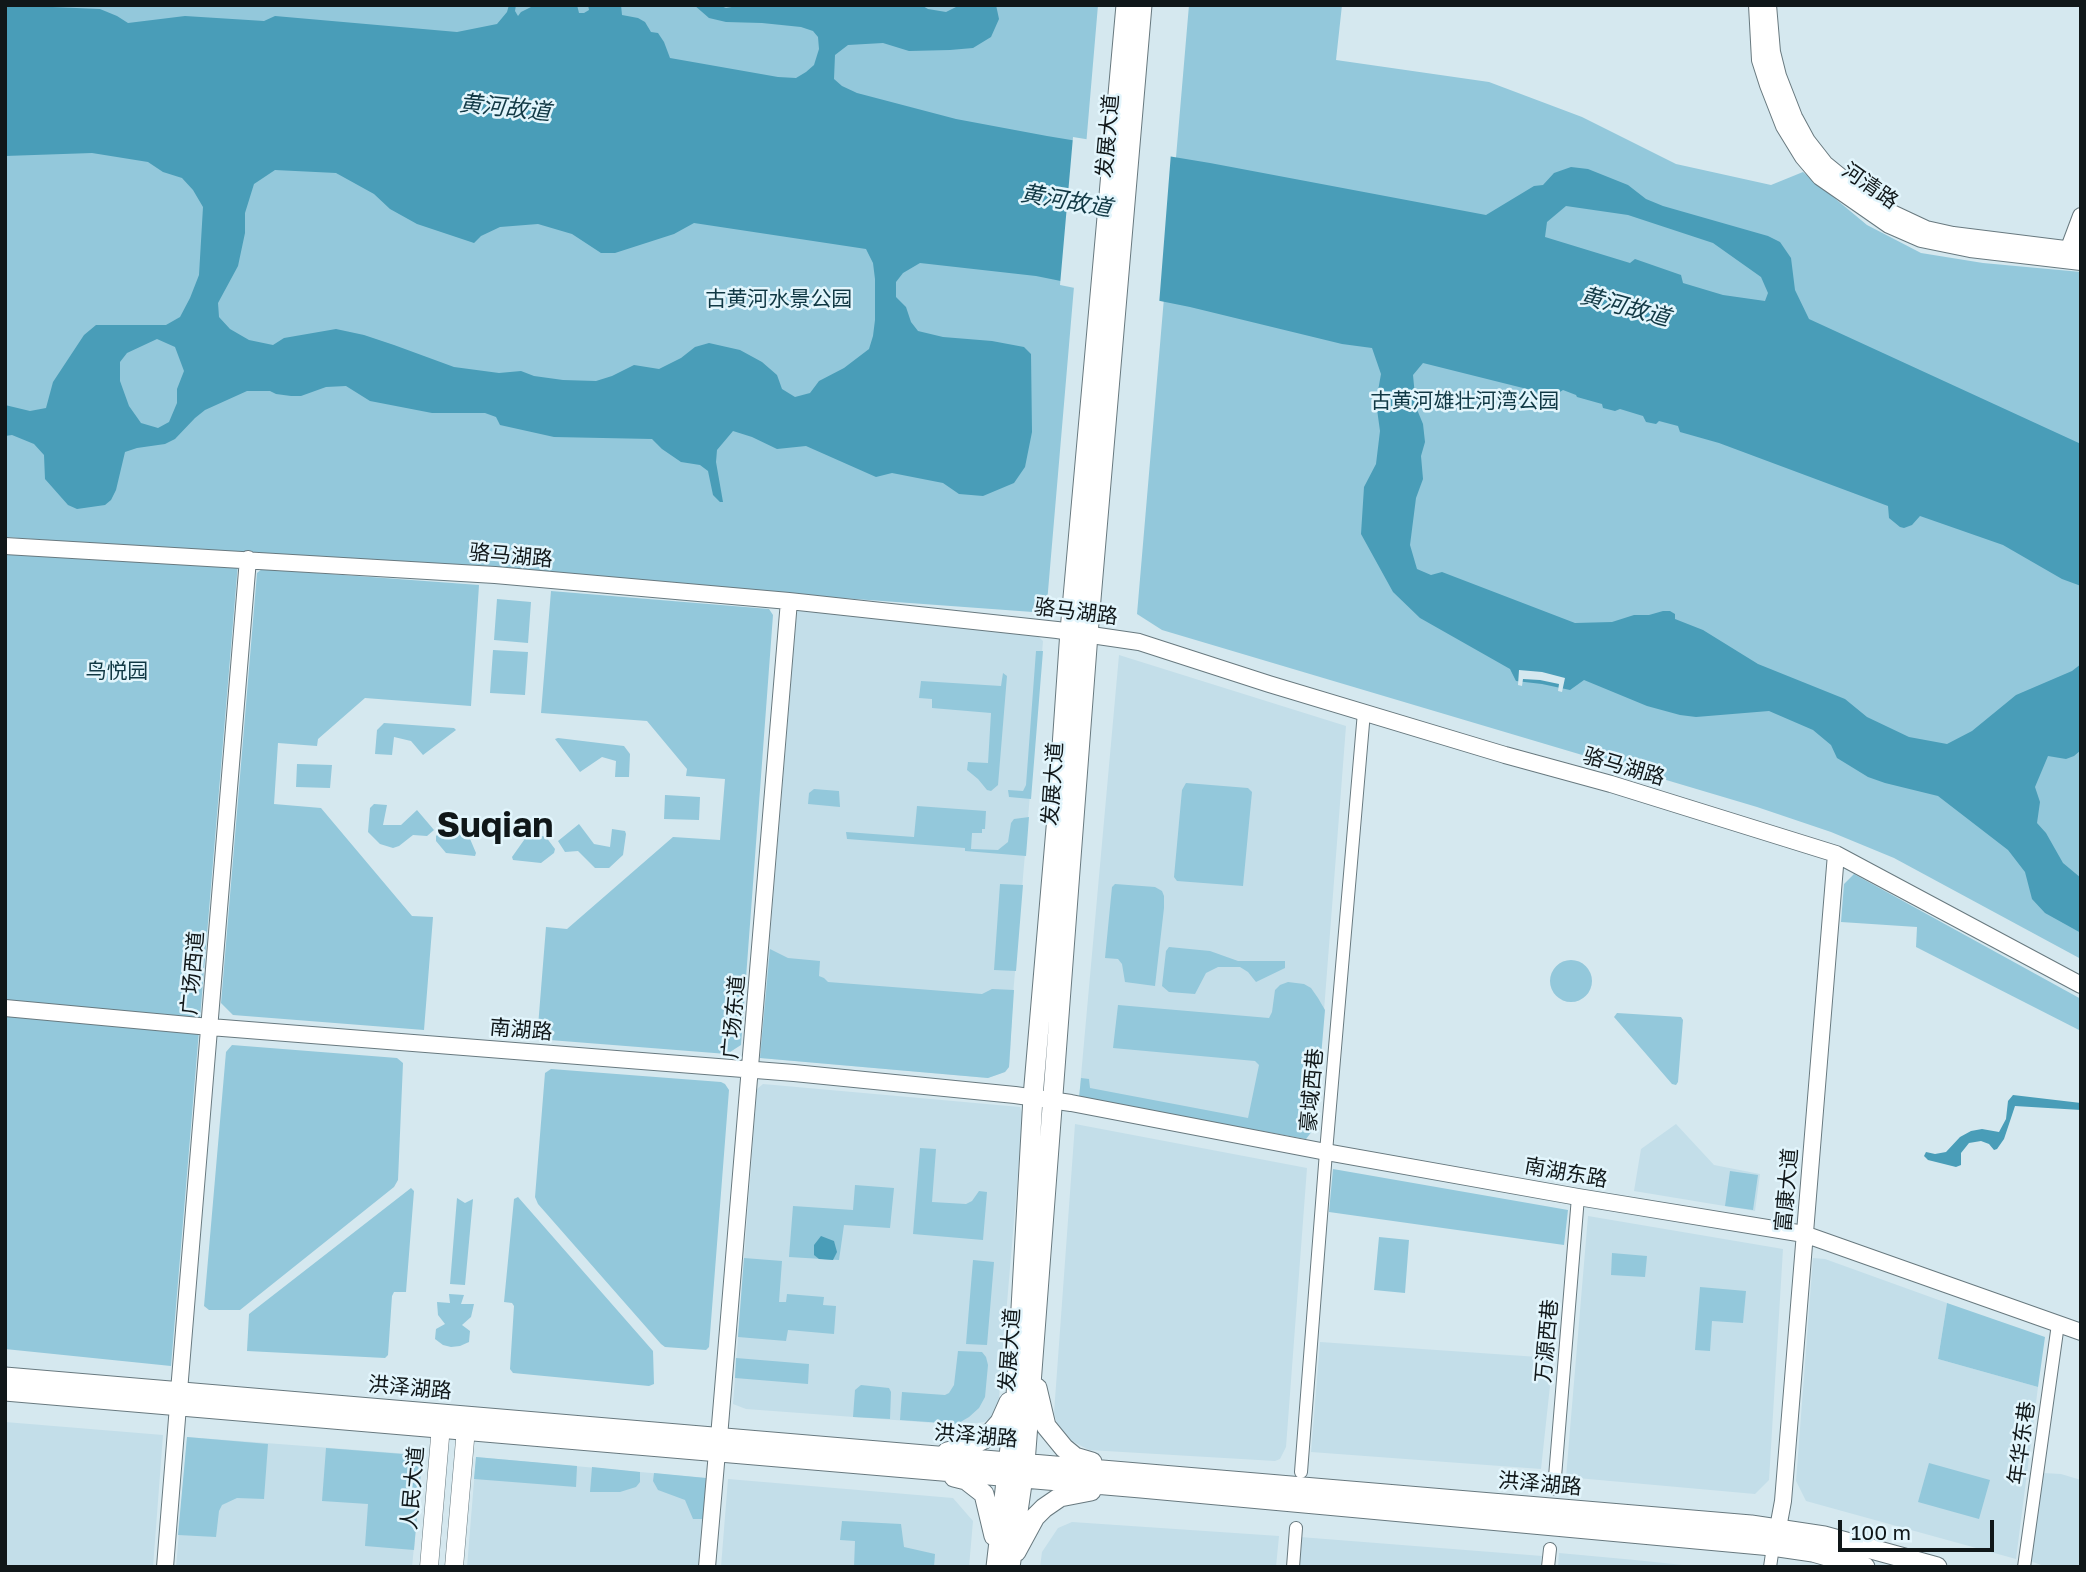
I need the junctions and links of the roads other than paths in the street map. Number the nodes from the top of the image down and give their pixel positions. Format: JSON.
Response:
{"nodes":[{"id":1,"x":1126,"y":5,"type":"edge"},
{"id":2,"x":1142,"y":5,"type":"edge"},
{"id":3,"x":1757,"y":5,"type":"edge"},
{"id":4,"x":1768,"y":5,"type":"edge"},
{"id":5,"x":1127,"y":96,"type":"junction"},
{"id":6,"x":2081,"y":216,"type":"edge"},
{"id":7,"x":2074,"y":255,"type":"edge"},
{"id":8,"x":5,"y":546,"type":"edge"},
{"id":9,"x":248,"y":559,"type":"junction"},
{"id":10,"x":789,"y":601,"type":"junction"},
{"id":11,"x":1079,"y":632,"type":"junction"},
{"id":12,"x":1364,"y":712,"type":"junction"},
{"id":13,"x":1836,"y":854,"type":"junction"},
{"id":14,"x":2081,"y":985,"type":"edge"},
{"id":15,"x":5,"y":1009,"type":"edge"},
{"id":16,"x":209,"y":1027,"type":"junction"},
{"id":17,"x":750,"y":1069,"type":"junction"},
{"id":18,"x":1033,"y":1097,"type":"junction"},
{"id":19,"x":1053,"y":1100,"type":"junction"},
{"id":20,"x":1326,"y":1152,"type":"junction"},
{"id":21,"x":1578,"y":1197,"type":"junction"},
{"id":22,"x":1804,"y":1234,"type":"junction"},
{"id":23,"x":2058,"y":1324,"type":"junction"},
{"id":24,"x":2081,"y":1332,"type":"edge"},
{"id":25,"x":1025,"y":1361,"type":"junction"},
{"id":26,"x":5,"y":1377,"type":"edge"},
{"id":27,"x":5,"y":1391,"type":"edge"},
{"id":28,"x":179,"y":1399,"type":"junction"},
{"id":29,"x":442,"y":1422,"type":"junction"},
{"id":30,"x":466,"y":1424,"type":"junction"},
{"id":31,"x":718,"y":1445,"type":"junction"},
{"id":32,"x":919,"y":1462,"type":"junction"},
{"id":33,"x":1016,"y":1470,"type":"junction"},
{"id":34,"x":1301,"y":1472,"type":"dead end"},
{"id":35,"x":1141,"y":1480,"type":"junction"},
{"id":36,"x":1554,"y":1489,"type":"dead end"},
{"id":37,"x":1296,"y":1528,"type":"dead end"},
{"id":38,"x":1775,"y":1537,"type":"junction"},
{"id":39,"x":1550,"y":1549,"type":"dead end"},
{"id":40,"x":1003,"y":1564,"type":"edge"},
{"id":41,"x":165,"y":1567,"type":"edge"},
{"id":42,"x":429,"y":1567,"type":"edge"},
{"id":43,"x":454,"y":1567,"type":"edge"},
{"id":44,"x":708,"y":1567,"type":"edge"},
{"id":45,"x":1293,"y":1567,"type":"edge"},
{"id":46,"x":1548,"y":1567,"type":"edge"},
{"id":47,"x":1770,"y":1567,"type":"edge"},
{"id":48,"x":1865,"y":1567,"type":"edge"},
{"id":49,"x":1937,"y":1567,"type":"edge"},
{"id":50,"x":2024,"y":1567,"type":"edge"}],
"edges":[{"from":1,"to":5,"type":"main road","name":"发展大道"},
{"from":2,"to":5,"type":"main road","name":"发展大道"},
{"from":3,"to":7,"type":"street","name":"河清路"},
{"from":4,"to":7,"type":"street","name":"河清路"},
{"from":5,"to":11,"type":"main road","name":"发展大道"},
{"from":6,"to":7,"type":"street"},
{"from":8,"to":9,"type":"street","name":"骆马湖路"},
{"from":9,"to":10,"type":"street","name":"骆马湖路"},
{"from":9,"to":16,"type":"street","name":"广场西道"},
{"from":10,"to":11,"type":"street","name":"骆马湖路"},
{"from":10,"to":17,"type":"street","name":"广场东道"},
{"from":11,"to":12,"type":"street","name":"骆马湖路"},
{"from":11,"to":18,"type":"main road","name":"发展大道"},
{"from":11,"to":19,"type":"main road","name":"发展大道"},
{"from":12,"to":13,"type":"street","name":"骆马湖路"},
{"from":12,"to":20,"type":"street","name":"豪域西巷"},
{"from":13,"to":14,"type":"street","name":"骆马湖路"},
{"from":13,"to":22,"type":"street","name":"富康大道"},
{"from":15,"to":16,"type":"street","name":"南湖路"},
{"from":16,"to":17,"type":"street","name":"南湖路"},
{"from":16,"to":28,"type":"street","name":"广场西道"},
{"from":17,"to":18,"type":"street","name":"南湖路"},
{"from":17,"to":31,"type":"street","name":"广场东道"},
{"from":18,"to":19,"type":"street","name":"南湖东路"},
{"from":18,"to":25,"type":"main road","name":"发展大道"},
{"from":19,"to":20,"type":"street","name":"南湖东路"},
{"from":19,"to":25,"type":"main road","name":"发展大道"},
{"from":20,"to":21,"type":"street","name":"南湖东路"},
{"from":20,"to":34,"type":"street","name":"豪域西巷"},
{"from":21,"to":22,"type":"street","name":"南湖东路"},
{"from":21,"to":36,"type":"street","name":"万源西巷"},
{"from":22,"to":23,"type":"street","name":"南湖东路"},
{"from":22,"to":38,"type":"street","name":"富康大道"},
{"from":23,"to":24,"type":"street","name":"南湖东路"},
{"from":23,"to":50,"type":"street","name":"年华东巷"},
{"from":25,"to":32,"type":"main road"},
{"from":25,"to":33,"type":"main road","name":"发展大道"},
{"from":25,"to":35,"type":"main road"},
{"from":26,"to":28,"type":"main road","name":"洪泽湖路"},
{"from":27,"to":28,"type":"main road","name":"洪泽湖路"},
{"from":28,"to":29,"type":"main road","name":"洪泽湖路"},
{"from":28,"to":41,"type":"street","name":"广场西道"},
{"from":29,"to":30,"type":"main road","name":"洪泽湖路"},
{"from":29,"to":42,"type":"main road","name":"人民大道"},
{"from":30,"to":31,"type":"main road","name":"洪泽湖路"},
{"from":30,"to":43,"type":"main road"},
{"from":31,"to":32,"type":"main road","name":"洪泽湖路"},
{"from":31,"to":44,"type":"street","name":"广场东道"},
{"from":32,"to":33,"type":"main road","name":"洪泽湖路"},
{"from":32,"to":40,"type":"main road"},
{"from":33,"to":35,"type":"main road","name":"洪泽湖路"},
{"from":33,"to":40,"type":"main road","name":"发展大道"},
{"from":35,"to":38,"type":"main road","name":"洪泽湖路"},
{"from":35,"to":40,"type":"main road"},
{"from":37,"to":45,"type":"street"},
{"from":38,"to":47,"type":"street"},
{"from":38,"to":48,"type":"main road","name":"洪泽湖路"},
{"from":38,"to":49,"type":"main road","name":"洪泽湖路"},
{"from":39,"to":46,"type":"street"}]}
